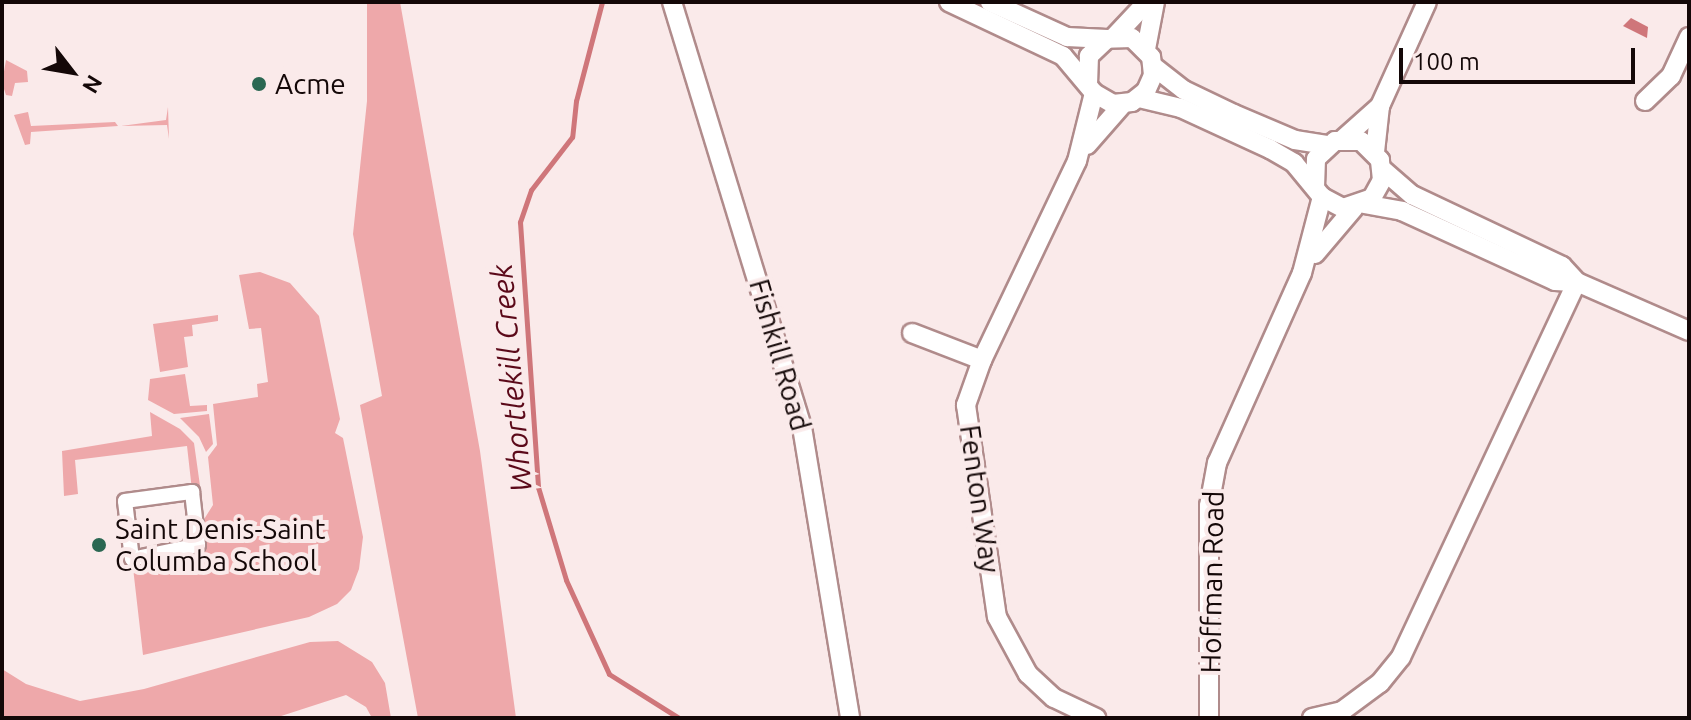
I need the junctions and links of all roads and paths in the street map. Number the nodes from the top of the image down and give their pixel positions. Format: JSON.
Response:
{"nodes":[{"id":1,"x":672,"y":2,"type":"edge"},
{"id":2,"x":949,"y":2,"type":"edge"},
{"id":3,"x":990,"y":2,"type":"edge"},
{"id":4,"x":1147,"y":2,"type":"edge"},
{"id":5,"x":1155,"y":2,"type":"edge"},
{"id":6,"x":1427,"y":2,"type":"edge"},
{"id":7,"x":1111,"y":37,"type":"junction"},
{"id":8,"x":1689,"y":37,"type":"edge"},
{"id":9,"x":1150,"y":57,"type":"junction"},
{"id":10,"x":1091,"y":87,"type":"junction"},
{"id":11,"x":1131,"y":101,"type":"junction"},
{"id":12,"x":1645,"y":101,"type":"dead end"},
{"id":13,"x":1380,"y":106,"type":"junction"},
{"id":14,"x":1335,"y":142,"type":"junction"},
{"id":15,"x":1077,"y":161,"type":"junction"},
{"id":16,"x":1379,"y":161,"type":"junction"},
{"id":17,"x":1319,"y":192,"type":"junction"},
{"id":18,"x":1359,"y":206,"type":"junction"},
{"id":19,"x":1302,"y":273,"type":"junction"},
{"id":20,"x":1577,"y":282,"type":"junction"},
{"id":21,"x":1689,"y":331,"type":"edge"},
{"id":22,"x":912,"y":333,"type":"dead end"},
{"id":23,"x":982,"y":360,"type":"junction"},
{"id":24,"x":195,"y":520,"type":"joint"},
{"id":25,"x":850,"y":718,"type":"edge"},
{"id":26,"x":1096,"y":718,"type":"edge"},
{"id":27,"x":1209,"y":718,"type":"edge"},
{"id":28,"x":1312,"y":718,"type":"edge"}],
"edges":[{"from":1,"to":25,"type":"street","name":"Fishkill Road"},
{"from":2,"to":10,"type":"street"},
{"from":3,"to":7,"type":"street"},
{"from":4,"to":7,"type":"street"},
{"from":5,"to":9,"type":"street"},
{"from":6,"to":13,"type":"street"},
{"from":7,"to":9,"type":"street"},
{"from":7,"to":10,"type":"street"},
{"from":8,"to":12,"type":"street"},
{"from":9,"to":11,"type":"street"},
{"from":9,"to":14,"type":"street"},
{"from":10,"to":11,"type":"street"},
{"from":10,"to":15,"type":"street","name":"Fenton Way"},
{"from":11,"to":15,"type":"street","name":"Fenton Way"},
{"from":11,"to":17,"type":"street"},
{"from":13,"to":14,"type":"street"},
{"from":13,"to":16,"type":"street"},
{"from":14,"to":16,"type":"street"},
{"from":14,"to":17,"type":"street"},
{"from":15,"to":23,"type":"street","name":"Fenton Way"},
{"from":16,"to":18,"type":"street"},
{"from":16,"to":20,"type":"street"},
{"from":17,"to":18,"type":"street"},
{"from":17,"to":19,"type":"street","name":"Hoffman Road"},
{"from":18,"to":19,"type":"street","name":"Hoffman Road"},
{"from":18,"to":20,"type":"street"},
{"from":19,"to":27,"type":"street","name":"Hoffman Road"},
{"from":20,"to":21,"type":"street"},
{"from":20,"to":28,"type":"street"},
{"from":22,"to":23,"type":"street"},
{"from":23,"to":26,"type":"street","name":"Fenton Way"},
{"from":24,"to":24,"type":"street"}]}
